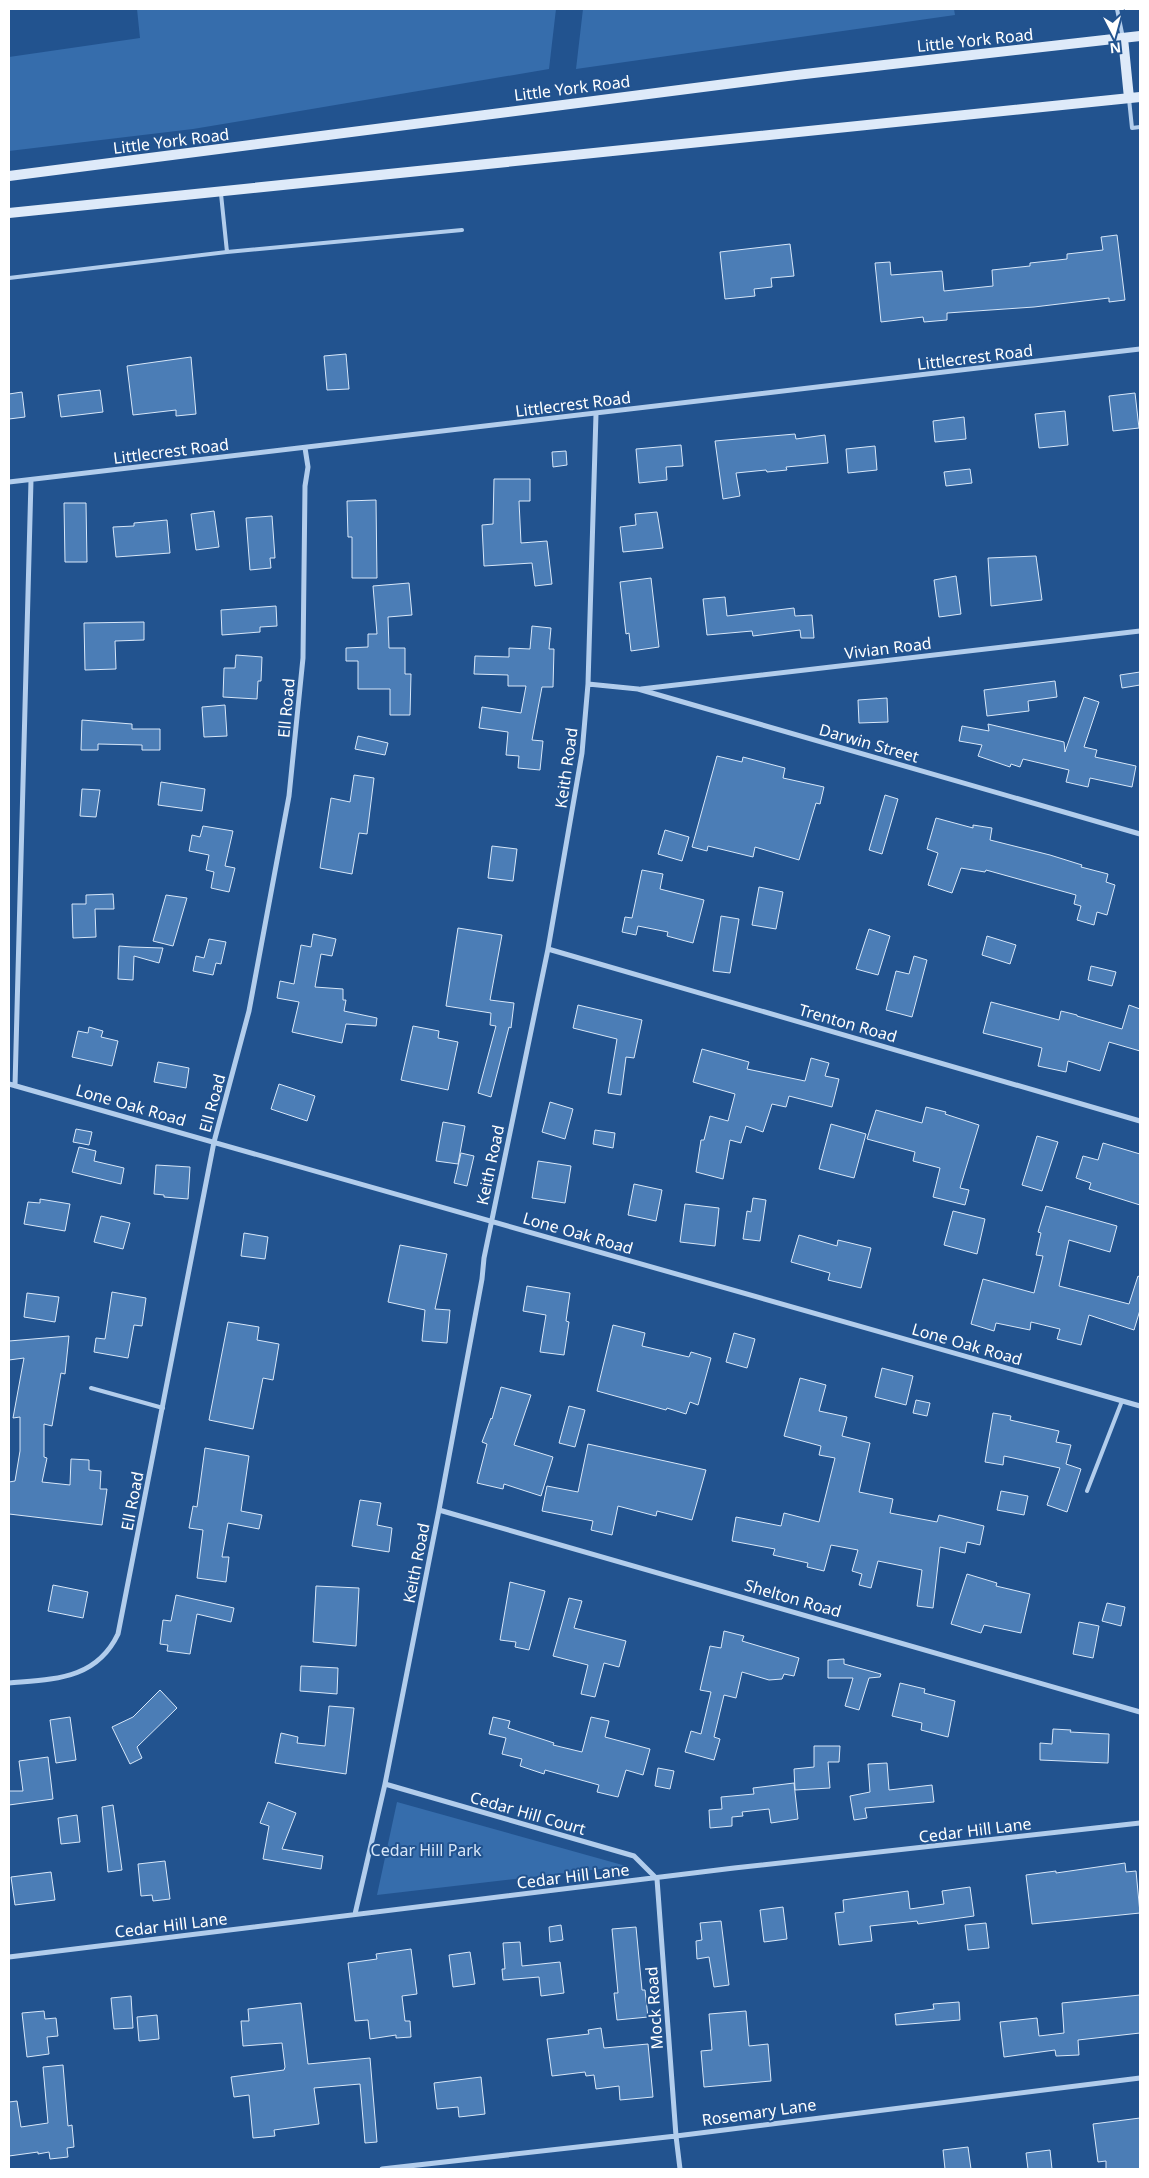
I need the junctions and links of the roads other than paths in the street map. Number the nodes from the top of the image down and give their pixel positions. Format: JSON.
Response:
{"nodes":[{"id":1,"x":1117,"y":9,"type":"edge"},
{"id":2,"x":1140,"y":36,"type":"edge"},
{"id":3,"x":1123,"y":38,"type":"junction"},
{"id":4,"x":1140,"y":97,"type":"edge"},
{"id":5,"x":1129,"y":98,"type":"junction"},
{"id":6,"x":1140,"y":127,"type":"edge"},
{"id":7,"x":9,"y":176,"type":"edge"},
{"id":8,"x":220,"y":191,"type":"junction"},
{"id":9,"x":9,"y":213,"type":"edge"},
{"id":10,"x":462,"y":230,"type":"dead end"},
{"id":11,"x":227,"y":252,"type":"junction"},
{"id":12,"x":9,"y":278,"type":"edge"},
{"id":13,"x":1140,"y":350,"type":"edge"},
{"id":14,"x":596,"y":414,"type":"junction"},
{"id":15,"x":305,"y":448,"type":"junction"},
{"id":16,"x":31,"y":480,"type":"junction"},
{"id":17,"x":9,"y":482,"type":"edge"},
{"id":18,"x":1140,"y":631,"type":"edge"},
{"id":19,"x":588,"y":684,"type":"junction"},
{"id":20,"x":638,"y":689,"type":"junction"},
{"id":21,"x":1140,"y":834,"type":"edge"},
{"id":22,"x":548,"y":949,"type":"junction"},
{"id":23,"x":9,"y":1084,"type":"edge"},
{"id":24,"x":15,"y":1086,"type":"junction"},
{"id":25,"x":1140,"y":1121,"type":"edge"},
{"id":26,"x":214,"y":1142,"type":"junction"},
{"id":27,"x":491,"y":1222,"type":"junction"},
{"id":28,"x":91,"y":1388,"type":"dead end"},
{"id":29,"x":1122,"y":1400,"type":"junction"},
{"id":30,"x":1140,"y":1406,"type":"edge"},
{"id":31,"x":163,"y":1408,"type":"junction"},
{"id":32,"x":1087,"y":1490,"type":"dead end"},
{"id":33,"x":439,"y":1510,"type":"junction"},
{"id":34,"x":9,"y":1683,"type":"edge"},
{"id":35,"x":1140,"y":1712,"type":"edge"},
{"id":36,"x":384,"y":1784,"type":"junction"},
{"id":37,"x":1140,"y":1823,"type":"edge"},
{"id":38,"x":657,"y":1879,"type":"junction"},
{"id":39,"x":356,"y":1914,"type":"junction"},
{"id":40,"x":9,"y":1957,"type":"edge"},
{"id":41,"x":1140,"y":2078,"type":"edge"},
{"id":42,"x":676,"y":2136,"type":"junction"},
{"id":43,"x":382,"y":2169,"type":"edge"},
{"id":44,"x":680,"y":2169,"type":"edge"}],
"edges":[{"from":1,"to":3,"type":"lane"},
{"from":2,"to":3,"type":"main road","name":"Little York Road"},
{"from":3,"to":5,"type":"main road"},
{"from":3,"to":7,"type":"main road","name":"Little York Road"},
{"from":4,"to":5,"type":"main road"},
{"from":5,"to":6,"type":"lane"},
{"from":5,"to":8,"type":"main road"},
{"from":8,"to":9,"type":"main road"},
{"from":8,"to":11,"type":"lane"},
{"from":10,"to":11,"type":"lane"},
{"from":11,"to":12,"type":"lane"},
{"from":13,"to":14,"type":"street","name":"Littlecrest Road"},
{"from":14,"to":15,"type":"street","name":"Littlecrest Road"},
{"from":14,"to":19,"type":"street","name":"Keith Road"},
{"from":15,"to":16,"type":"street","name":"Littlecrest Road"},
{"from":15,"to":26,"type":"street","name":"Ell Road"},
{"from":16,"to":17,"type":"street","name":"Littlecrest Road"},
{"from":16,"to":24,"type":"street"},
{"from":18,"to":20,"type":"street","name":"Vivian Road"},
{"from":19,"to":20,"type":"street","name":"Darwin Street"},
{"from":19,"to":22,"type":"street","name":"Keith Road"},
{"from":20,"to":21,"type":"street","name":"Darwin Street"},
{"from":22,"to":25,"type":"street","name":"Trenton Road"},
{"from":22,"to":27,"type":"street","name":"Keith Road"},
{"from":23,"to":24,"type":"street","name":"Lone Oak Road"},
{"from":24,"to":26,"type":"street","name":"Lone Oak Road"},
{"from":26,"to":27,"type":"street","name":"Lone Oak Road"},
{"from":26,"to":31,"type":"street","name":"Ell Road"},
{"from":27,"to":29,"type":"street","name":"Lone Oak Road"},
{"from":27,"to":33,"type":"street","name":"Keith Road"},
{"from":28,"to":31,"type":"lane"},
{"from":29,"to":30,"type":"street","name":"Lone Oak Road"},
{"from":29,"to":32,"type":"lane"},
{"from":31,"to":34,"type":"street","name":"Ell Road"},
{"from":33,"to":35,"type":"street","name":"Shelton Road"},
{"from":33,"to":36,"type":"street","name":"Keith Road"},
{"from":36,"to":38,"type":"street","name":"Cedar Hill Court"},
{"from":36,"to":39,"type":"street","name":"Keith Road"},
{"from":37,"to":38,"type":"street","name":"Cedar Hill Lane"},
{"from":38,"to":39,"type":"street","name":"Cedar Hill Lane"},
{"from":38,"to":42,"type":"street","name":"Mock Road"},
{"from":39,"to":40,"type":"street","name":"Cedar Hill Lane"},
{"from":41,"to":42,"type":"street","name":"Rosemary Lane"},
{"from":42,"to":43,"type":"street","name":"Rosemary Lane"},
{"from":42,"to":44,"type":"street"}]}
